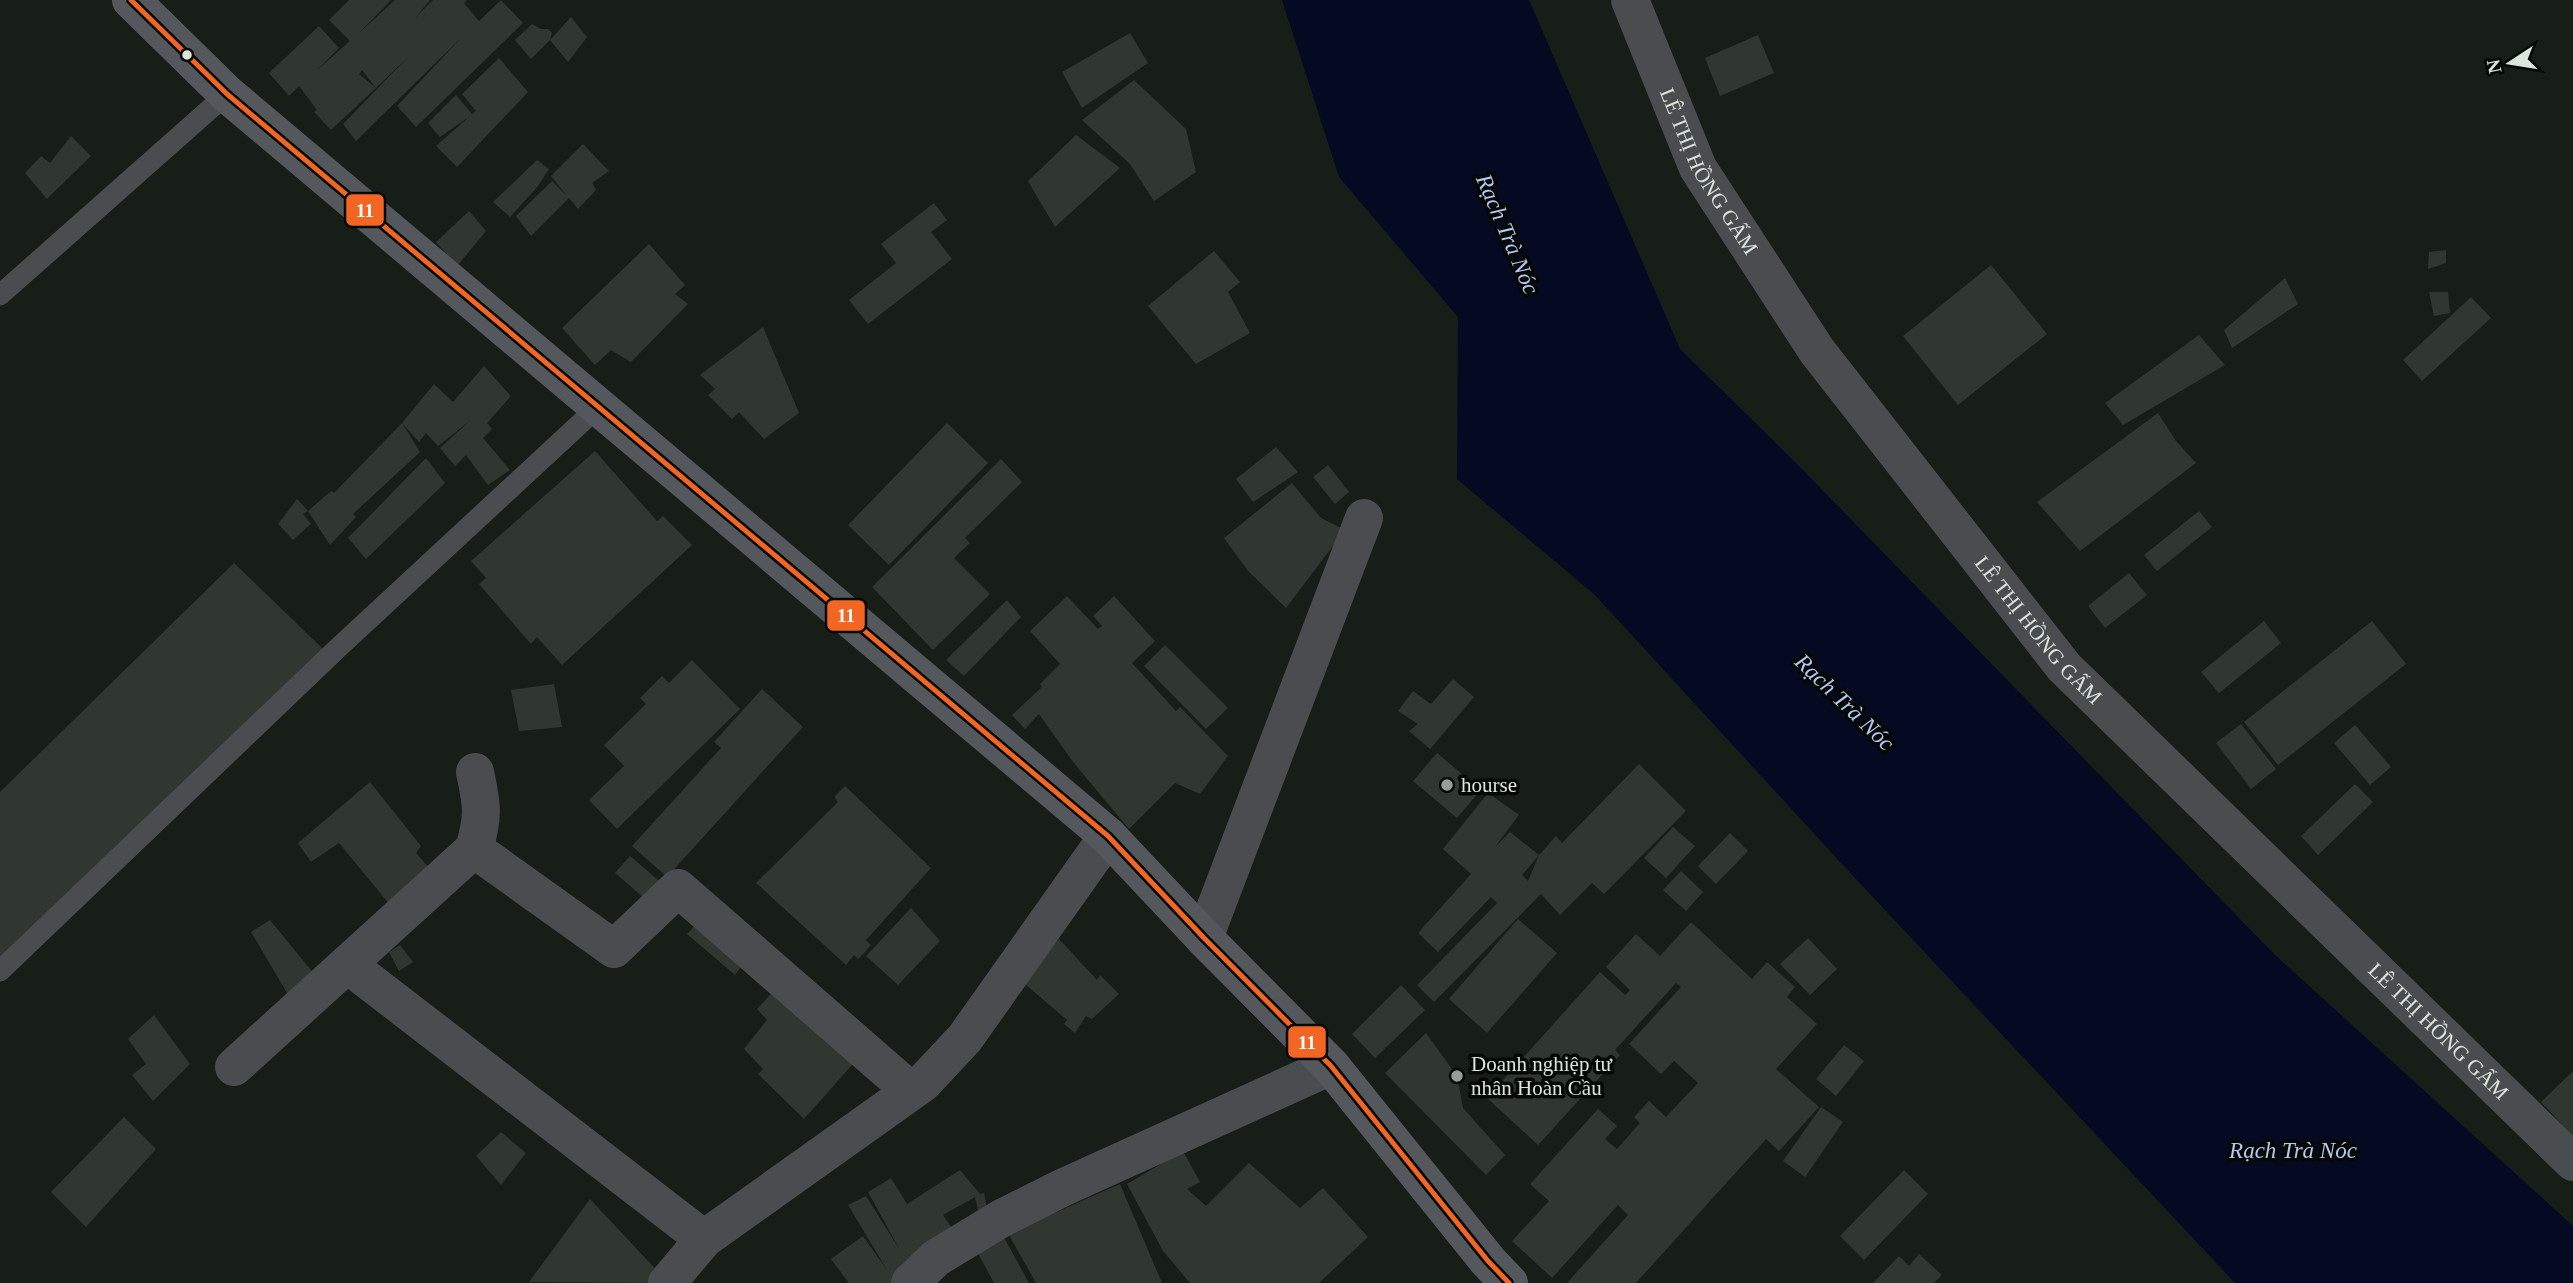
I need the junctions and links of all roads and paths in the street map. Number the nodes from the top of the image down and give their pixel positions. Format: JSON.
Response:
{"nodes":[{"id":1,"x":131,"y":0,"type":"edge"},
{"id":2,"x":1630,"y":0,"type":"edge"},
{"id":3,"x":227,"y":94,"type":"junction"},
{"id":4,"x":0,"y":295,"type":"edge"},
{"id":5,"x":597,"y":408,"type":"junction"},
{"id":6,"x":1364,"y":518,"type":"dead end"},
{"id":7,"x":475,"y":772,"type":"dead end"},
{"id":8,"x":1108,"y":836,"type":"junction"},
{"id":9,"x":474,"y":849,"type":"junction"},
{"id":10,"x":1204,"y":938,"type":"junction"},
{"id":11,"x":348,"y":965,"type":"junction"},
{"id":12,"x":0,"y":971,"type":"edge"},
{"id":13,"x":1331,"y":1066,"type":"junction"},
{"id":14,"x":234,"y":1067,"type":"dead end"},
{"id":15,"x":911,"y":1091,"type":"junction"},
{"id":16,"x":2573,"y":1162,"type":"edge"},
{"id":17,"x":704,"y":1239,"type":"junction"},
{"id":18,"x":667,"y":1283,"type":"edge"},
{"id":19,"x":910,"y":1283,"type":"edge"},
{"id":20,"x":1509,"y":1283,"type":"edge"}],
"edges":[{"from":1,"to":3,"type":"main road"},
{"from":2,"to":16,"type":"street","name":"LÊ THỊ HỒNG GẤM"},
{"from":3,"to":4,"type":"lane"},
{"from":3,"to":5,"type":"main road"},
{"from":5,"to":8,"type":"main road"},
{"from":5,"to":12,"type":"lane"},
{"from":6,"to":10,"type":"street"},
{"from":7,"to":9,"type":"street"},
{"from":8,"to":10,"type":"main road"},
{"from":8,"to":15,"type":"street"},
{"from":9,"to":11,"type":"street"},
{"from":9,"to":15,"type":"street"},
{"from":10,"to":13,"type":"main road"},
{"from":11,"to":14,"type":"street"},
{"from":11,"to":17,"type":"street"},
{"from":13,"to":19,"type":"street"},
{"from":13,"to":20,"type":"main road"},
{"from":15,"to":17,"type":"street"},
{"from":17,"to":18,"type":"street"}]}
